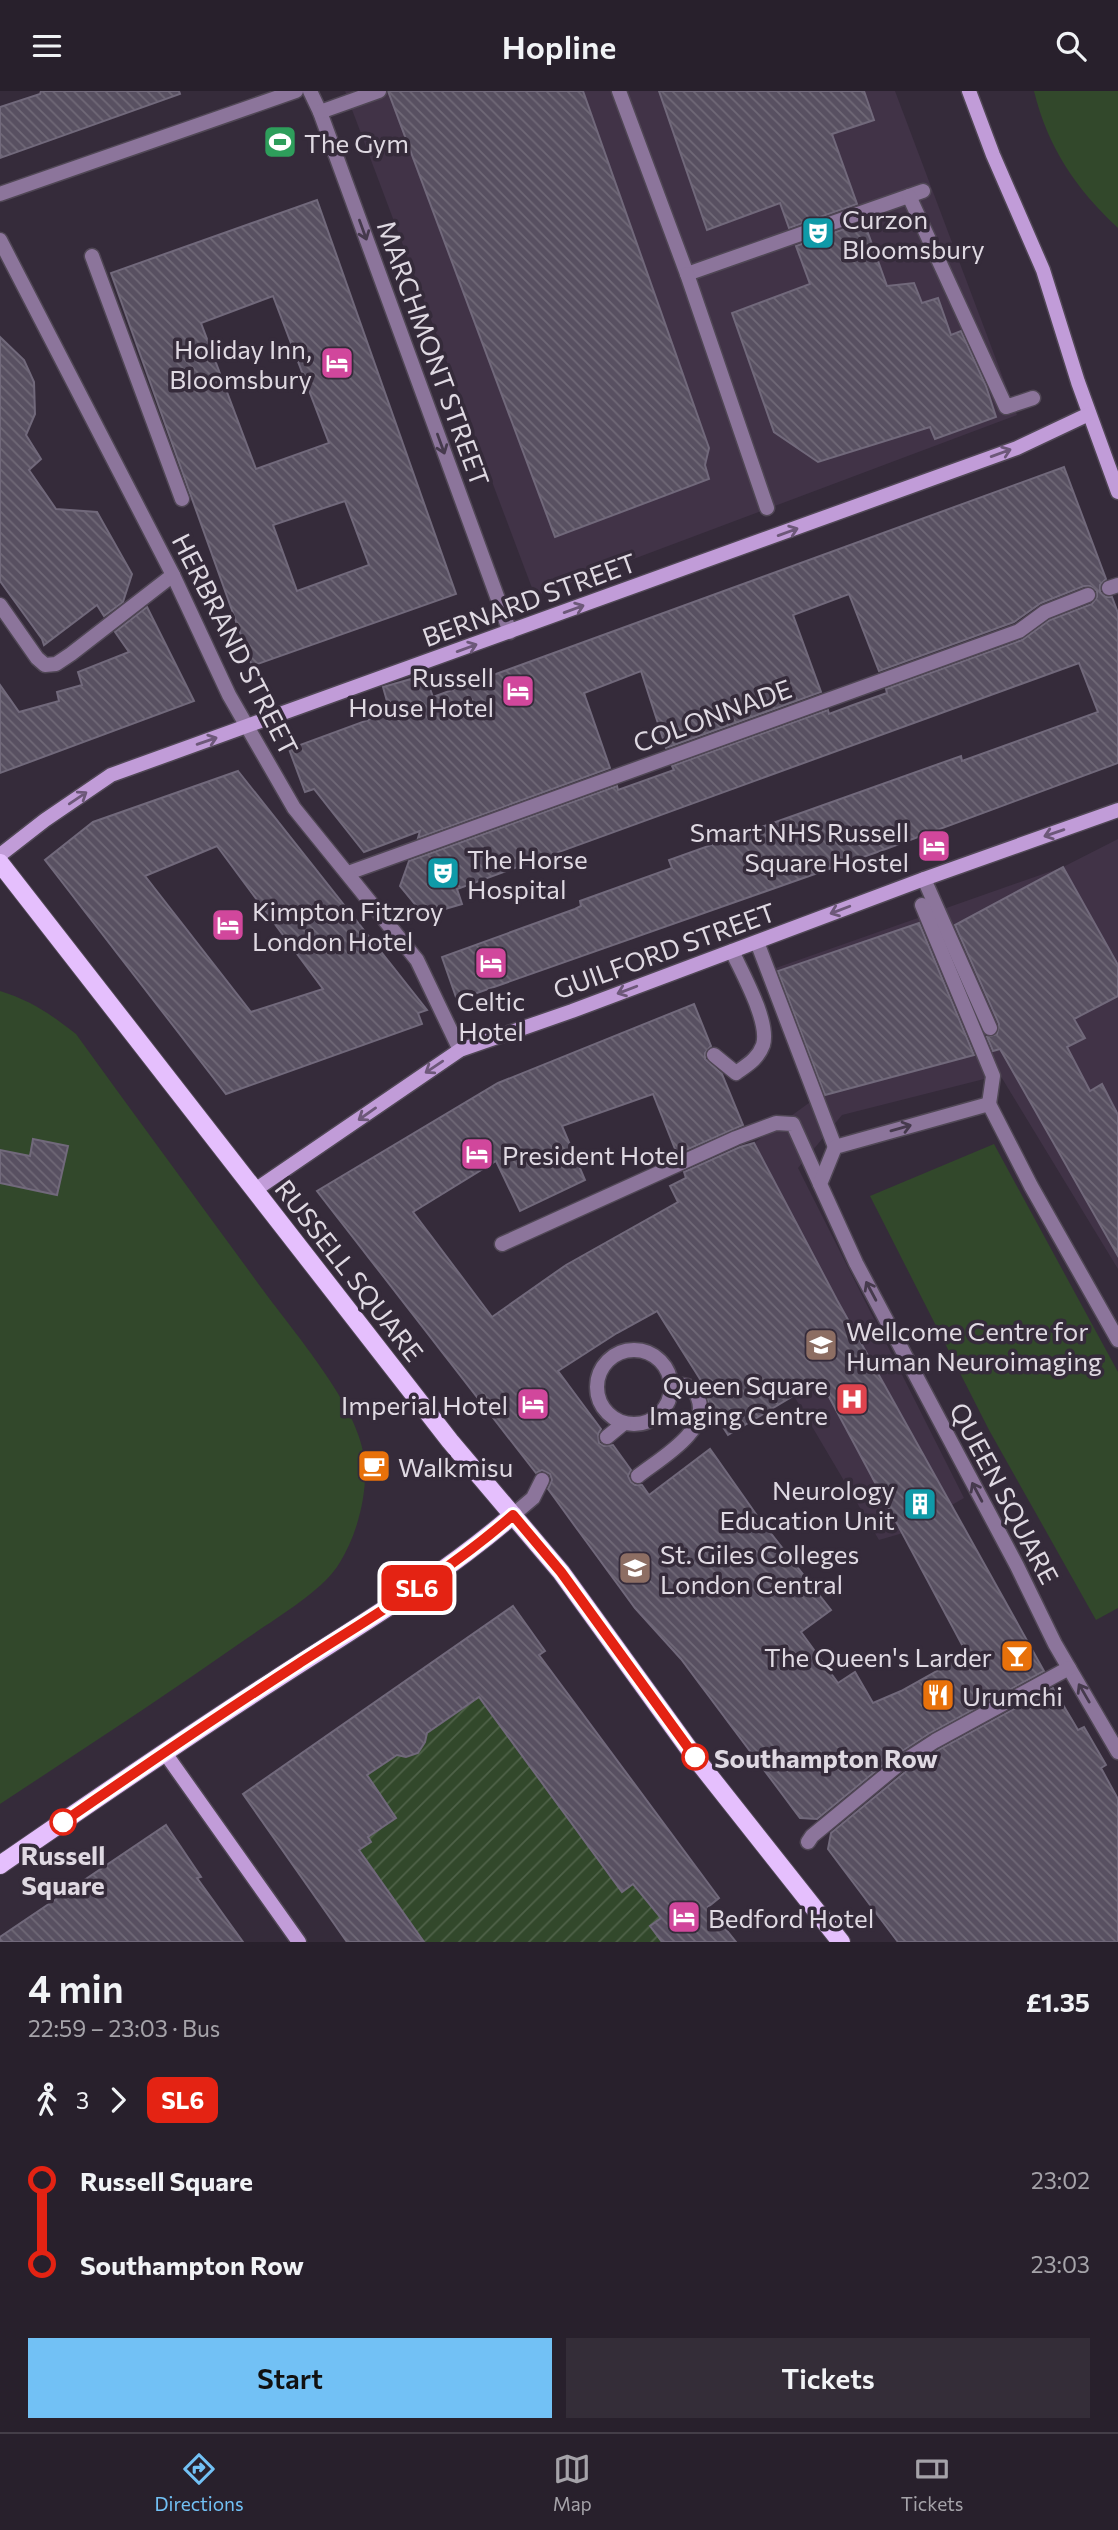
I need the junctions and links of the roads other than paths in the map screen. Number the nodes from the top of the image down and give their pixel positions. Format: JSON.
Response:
{"nodes":[{"id":1,"x":296,"y":91,"type":"edge"},
{"id":2,"x":310,"y":91,"type":"edge"},
{"id":3,"x":379,"y":91,"type":"edge"},
{"id":4,"x":619,"y":91,"type":"edge"},
{"id":5,"x":969,"y":91,"type":"edge"},
{"id":6,"x":320,"y":112,"type":"junction"},
{"id":7,"x":0,"y":194,"type":"edge"},
{"id":8,"x":0,"y":240,"type":"edge"},
{"id":9,"x":92,"y":256,"type":"dead end"},
{"id":10,"x":687,"y":274,"type":"junction"},
{"id":11,"x":1033,"y":398,"type":"dead end"},
{"id":12,"x":1089,"y":414,"type":"junction"},
{"id":13,"x":1118,"y":492,"type":"edge"},
{"id":14,"x":182,"y":499,"type":"dead end"},
{"id":15,"x":767,"y":508,"type":"dead end"},
{"id":16,"x":173,"y":575,"type":"junction"},
{"id":17,"x":1088,"y":595,"type":"dead end"},
{"id":18,"x":0,"y":605,"type":"edge"},
{"id":19,"x":510,"y":632,"type":"junction"},
{"id":20,"x":248,"y":726,"type":"junction"},
{"id":21,"x":1118,"y":811,"type":"edge"},
{"id":22,"x":0,"y":855,"type":"edge"},
{"id":23,"x":0,"y":863,"type":"edge"},
{"id":24,"x":348,"y":873,"type":"junction"},
{"id":25,"x":924,"y":879,"type":"junction"},
{"id":26,"x":922,"y":905,"type":"dead end"},
{"id":27,"x":757,"y":942,"type":"junction"},
{"id":28,"x":732,"y":951,"type":"junction"},
{"id":29,"x":990,"y":1028,"type":"dead end"},
{"id":30,"x":460,"y":1050,"type":"junction"},
{"id":31,"x":714,"y":1055,"type":"dead end"},
{"id":32,"x":989,"y":1104,"type":"junction"},
{"id":33,"x":835,"y":1147,"type":"junction"},
{"id":34,"x":820,"y":1184,"type":"junction"},
{"id":35,"x":254,"y":1190,"type":"junction"},
{"id":36,"x":502,"y":1244,"type":"dead end"},
{"id":37,"x":1118,"y":1340,"type":"edge"},
{"id":38,"x":671,"y":1384,"type":"junction"},
{"id":39,"x":624,"y":1423,"type":"junction"},
{"id":40,"x":607,"y":1437,"type":"dead end"},
{"id":41,"x":638,"y":1476,"type":"dead end"},
{"id":42,"x":542,"y":1481,"type":"dead end"},
{"id":43,"x":513,"y":1515,"type":"junction"},
{"id":44,"x":1069,"y":1668,"type":"junction"},
{"id":45,"x":1118,"y":1752,"type":"edge"},
{"id":46,"x":165,"y":1753,"type":"junction"},
{"id":47,"x":808,"y":1842,"type":"dead end"},
{"id":48,"x":0,"y":1865,"type":"edge"},
{"id":49,"x":299,"y":1942,"type":"edge"},
{"id":50,"x":841,"y":1942,"type":"edge"}],
"edges":[{"from":1,"to":7,"type":"street"},
{"from":2,"to":6,"type":"street","name":"MARCHMONT STREET"},
{"from":3,"to":6,"type":"street"},
{"from":4,"to":10,"type":"street"},
{"from":5,"to":12,"type":"main road"},
{"from":6,"to":19,"type":"street","name":"MARCHMONT STREET","one_way":true},
{"from":8,"to":16,"type":"street","name":"HERBRAND STREET"},
{"from":9,"to":14,"type":"street"},
{"from":10,"to":11,"type":"street"},
{"from":10,"to":15,"type":"street"},
{"from":12,"to":13,"type":"main road"},
{"from":19,"to":12,"type":"main road","name":"BERNARD STREET","one_way":true},
{"from":16,"to":18,"type":"street"},
{"from":16,"to":20,"type":"street","name":"HERBRAND STREET"},
{"from":17,"to":24,"type":"street","name":"COLONNADE"},
{"from":20,"to":19,"type":"main road","name":"BERNARD STREET","one_way":true},
{"from":22,"to":20,"type":"main road","name":"BERNARD STREET","one_way":true},
{"from":20,"to":24,"type":"street","name":"HERBRAND STREET"},
{"from":21,"to":25,"type":"main road","name":"GUILFORD STREET","one_way":true},
{"from":23,"to":35,"type":"main road","name":"RUSSELL SQUARE"},
{"from":24,"to":30,"type":"street","name":"HERBRAND STREET"},
{"from":25,"to":27,"type":"main road","name":"GUILFORD STREET","one_way":true},
{"from":25,"to":29,"type":"street"},
{"from":26,"to":32,"type":"street"},
{"from":27,"to":28,"type":"main road","name":"GUILFORD STREET"},
{"from":27,"to":33,"type":"street"},
{"from":28,"to":30,"type":"main road","name":"GUILFORD STREET","one_way":true},
{"from":28,"to":31,"type":"street"},
{"from":30,"to":35,"type":"main road","name":"GUILFORD STREET","one_way":true},
{"from":33,"to":32,"type":"street","one_way":true},
{"from":32,"to":37,"type":"street"},
{"from":33,"to":34,"type":"street"},
{"from":34,"to":36,"type":"street","name":"QUEEN SQUARE"},
{"from":44,"to":34,"type":"street","name":"QUEEN SQUARE","one_way":true},
{"from":35,"to":43,"type":"main road","name":"RUSSELL SQUARE"},
{"from":38,"to":39,"type":"street"},
{"from":38,"to":39,"type":"street"},
{"from":38,"to":41,"type":"street"},
{"from":39,"to":40,"type":"street"},
{"from":42,"to":43,"type":"street"},
{"from":43,"to":46,"type":"main road"},
{"from":43,"to":50,"type":"main road"},
{"from":45,"to":44,"type":"street","name":"QUEEN SQUARE","one_way":true},
{"from":44,"to":47,"type":"street"},
{"from":46,"to":48,"type":"main road"},
{"from":46,"to":49,"type":"main road"}]}
